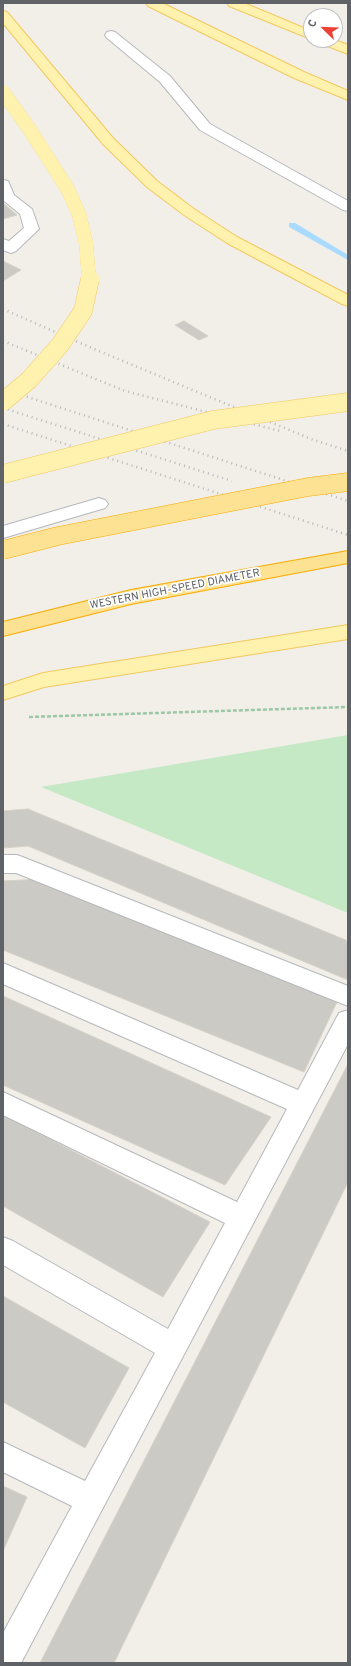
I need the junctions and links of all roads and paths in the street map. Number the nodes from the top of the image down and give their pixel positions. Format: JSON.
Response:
{"nodes":[{"id":1,"x":152,"y":3,"type":"edge"},
{"id":2,"x":233,"y":3,"type":"edge"},
{"id":3,"x":3,"y":15,"type":"edge"},
{"id":4,"x":303,"y":32,"type":"edge"},
{"id":5,"x":111,"y":35,"type":"dead end"},
{"id":6,"x":3,"y":92,"type":"edge"},
{"id":7,"x":348,"y":96,"type":"edge"},
{"id":8,"x":3,"y":184,"type":"edge"},
{"id":9,"x":348,"y":207,"type":"edge"},
{"id":10,"x":3,"y":244,"type":"edge"},
{"id":11,"x":348,"y":301,"type":"edge"},
{"id":12,"x":3,"y":402,"type":"edge"},
{"id":13,"x":348,"y":402,"type":"edge"},
{"id":14,"x":3,"y":474,"type":"edge"},
{"id":15,"x":348,"y":482,"type":"edge"},
{"id":16,"x":98,"y":504,"type":"dead end"},
{"id":17,"x":3,"y":532,"type":"edge"},
{"id":18,"x":3,"y":550,"type":"edge"},
{"id":19,"x":348,"y":558,"type":"edge"},
{"id":20,"x":3,"y":629,"type":"edge"},
{"id":21,"x":348,"y":632,"type":"edge"},
{"id":22,"x":3,"y":693,"type":"edge"},
{"id":23,"x":348,"y":707,"type":"edge"},
{"id":24,"x":22,"y":718,"type":"dead end"},
{"id":25,"x":3,"y":864,"type":"edge"},
{"id":26,"x":3,"y":973,"type":"edge"},
{"id":27,"x":348,"y":996,"type":"edge"},
{"id":28,"x":348,"y":1020,"type":"edge"},
{"id":29,"x":3,"y":1103,"type":"edge"},
{"id":30,"x":303,"y":1104,"type":"junction"},
{"id":31,"x":242,"y":1218,"type":"junction"},
{"id":32,"x":3,"y":1250,"type":"edge"},
{"id":33,"x":173,"y":1348,"type":"junction"},
{"id":34,"x":3,"y":1457,"type":"edge"},
{"id":35,"x":91,"y":1500,"type":"junction"},
{"id":36,"x":5,"y":1657,"type":"edge"}],
"edges":[{"from":1,"to":7,"type":"main road"},
{"from":2,"to":4,"type":"main road"},
{"from":3,"to":11,"type":"main road"},
{"from":5,"to":9,"type":"lane"},
{"from":6,"to":12,"type":"main road","bridge":true},
{"from":8,"to":10,"type":"lane"},
{"from":13,"to":14,"type":"main road","bridge":true},
{"from":15,"to":18,"type":"highway","bridge":true},
{"from":16,"to":17,"type":"lane"},
{"from":19,"to":20,"type":"highway","name":"WESTERN HIGH-SPEED DIAMETER"},
{"from":21,"to":22,"type":"main road"},
{"from":23,"to":24,"type":"path"},
{"from":25,"to":27,"type":"lane"},
{"from":26,"to":30,"type":"lane"},
{"from":28,"to":30,"type":"lane"},
{"from":29,"to":31,"type":"lane"},
{"from":30,"to":31,"type":"lane"},
{"from":31,"to":33,"type":"lane"},
{"from":32,"to":33,"type":"lane"},
{"from":33,"to":35,"type":"lane"},
{"from":34,"to":35,"type":"lane"},
{"from":35,"to":36,"type":"lane"}]}
